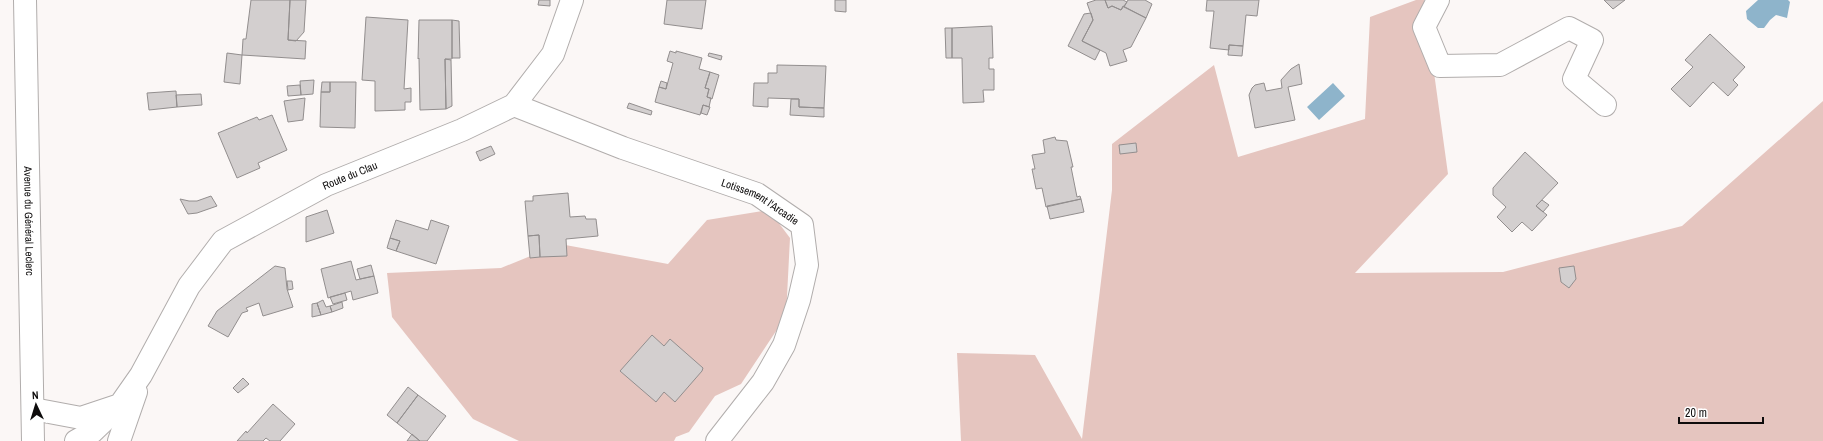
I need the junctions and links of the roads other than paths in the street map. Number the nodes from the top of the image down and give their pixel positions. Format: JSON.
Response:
{"nodes":[{"id":1,"x":25,"y":0,"type":"edge"},
{"id":2,"x":572,"y":0,"type":"edge"},
{"id":3,"x":1438,"y":0,"type":"edge"},
{"id":4,"x":514,"y":104,"type":"junction"},
{"id":5,"x":1605,"y":105,"type":"dead end"},
{"id":6,"x":141,"y":375,"type":"junction"},
{"id":7,"x":120,"y":405,"type":"junction"},
{"id":8,"x":33,"y":409,"type":"junction"},
{"id":9,"x":33,"y":441,"type":"edge"},
{"id":10,"x":76,"y":441,"type":"edge"},
{"id":11,"x":119,"y":441,"type":"edge"},
{"id":12,"x":717,"y":441,"type":"edge"}],
"edges":[{"from":1,"to":8,"type":"street","name":"Avenue du Général Leclerc"},
{"from":2,"to":4,"type":"street","name":"Route du Clau"},
{"from":3,"to":5,"type":"street"},
{"from":4,"to":6,"type":"street","name":"Route du Clau"},
{"from":4,"to":12,"type":"street","name":"Lotissement l'Arcadie"},
{"from":6,"to":7,"type":"street","name":"Route du Clau"},
{"from":6,"to":11,"type":"street","name":"Route du Clau"},
{"from":7,"to":8,"type":"street"},
{"from":7,"to":10,"type":"street","name":"Route du Clau"},
{"from":8,"to":9,"type":"street","name":"Avenue du Général Leclerc"}]}
